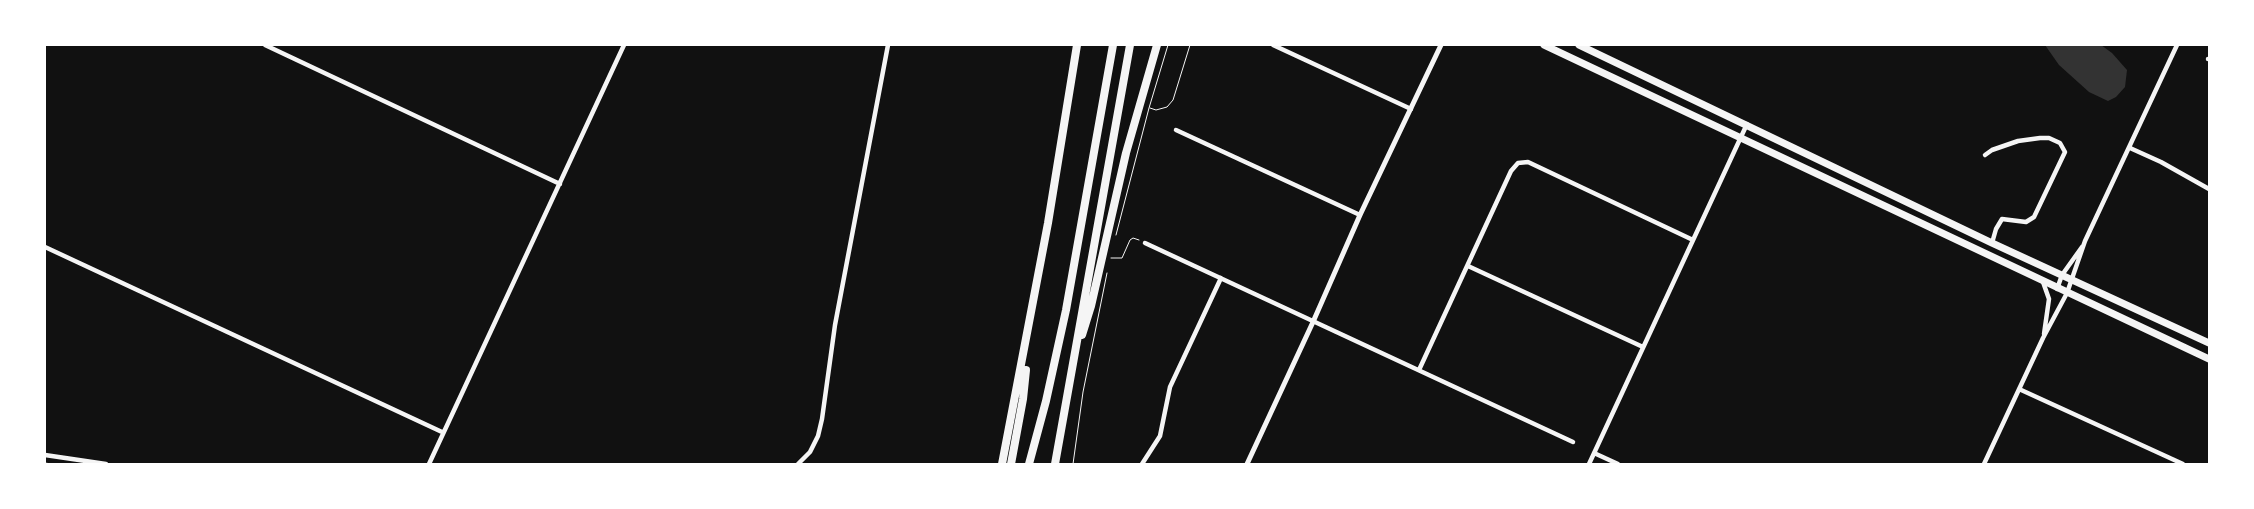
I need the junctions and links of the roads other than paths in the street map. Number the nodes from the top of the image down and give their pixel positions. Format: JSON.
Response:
{"nodes":[{"id":1,"x":265,"y":45,"type":"edge"},
{"id":2,"x":624,"y":45,"type":"edge"},
{"id":3,"x":888,"y":45,"type":"edge"},
{"id":4,"x":1077,"y":45,"type":"edge"},
{"id":5,"x":1113,"y":45,"type":"edge"},
{"id":6,"x":1130,"y":45,"type":"edge"},
{"id":7,"x":1157,"y":45,"type":"edge"},
{"id":8,"x":1273,"y":45,"type":"edge"},
{"id":9,"x":1441,"y":45,"type":"edge"},
{"id":10,"x":1544,"y":45,"type":"edge"},
{"id":11,"x":1578,"y":45,"type":"edge"},
{"id":12,"x":2176,"y":45,"type":"edge"},
{"id":13,"x":1411,"y":109,"type":"junction"},
{"id":14,"x":1747,"y":124,"type":"junction"},
{"id":15,"x":1176,"y":130,"type":"dead end"},
{"id":16,"x":1741,"y":137,"type":"junction"},
{"id":17,"x":2130,"y":148,"type":"junction"},
{"id":18,"x":1985,"y":155,"type":"dead end"},
{"id":19,"x":560,"y":184,"type":"junction"},
{"id":20,"x":2209,"y":189,"type":"edge"},
{"id":21,"x":1360,"y":215,"type":"junction"},
{"id":22,"x":1693,"y":240,"type":"junction"},
{"id":23,"x":2086,"y":241,"type":"junction"},
{"id":24,"x":1145,"y":243,"type":"road end"},
{"id":25,"x":1992,"y":243,"type":"junction"},
{"id":26,"x":45,"y":247,"type":"edge"},
{"id":27,"x":1468,"y":266,"type":"junction"},
{"id":28,"x":2062,"y":275,"type":"junction"},
{"id":29,"x":1221,"y":278,"type":"junction"},
{"id":30,"x":2072,"y":280,"type":"junction"},
{"id":31,"x":2043,"y":282,"type":"junction"},
{"id":32,"x":2057,"y":288,"type":"junction"},
{"id":33,"x":2067,"y":293,"type":"junction"},
{"id":34,"x":1030,"y":322,"type":"junction"},
{"id":35,"x":1313,"y":322,"type":"junction"},
{"id":36,"x":2043,"y":338,"type":"junction"},
{"id":37,"x":2209,"y":343,"type":"edge"},
{"id":38,"x":1643,"y":347,"type":"junction"},
{"id":39,"x":1074,"y":358,"type":"junction"},
{"id":40,"x":2209,"y":359,"type":"edge"},
{"id":41,"x":1419,"y":370,"type":"junction"},
{"id":42,"x":2019,"y":389,"type":"junction"},
{"id":43,"x":442,"y":432,"type":"junction"},
{"id":44,"x":1573,"y":442,"type":"dead end"},
{"id":45,"x":1594,"y":453,"type":"junction"},
{"id":46,"x":45,"y":455,"type":"edge"},
{"id":47,"x":106,"y":464,"type":"edge"},
{"id":48,"x":429,"y":464,"type":"edge"},
{"id":49,"x":798,"y":464,"type":"edge"},
{"id":50,"x":1002,"y":464,"type":"edge"},
{"id":51,"x":1011,"y":464,"type":"edge"},
{"id":52,"x":1029,"y":464,"type":"edge"},
{"id":53,"x":1055,"y":464,"type":"edge"},
{"id":54,"x":1142,"y":464,"type":"edge"},
{"id":55,"x":1247,"y":464,"type":"edge"},
{"id":56,"x":1589,"y":464,"type":"edge"},
{"id":57,"x":1618,"y":464,"type":"edge"},
{"id":58,"x":1984,"y":464,"type":"edge"},
{"id":59,"x":2183,"y":464,"type":"edge"}],
"edges":[{"from":1,"to":19,"type":"street"},
{"from":2,"to":19,"type":"street"},
{"from":3,"to":49,"type":"street"},
{"from":4,"to":34,"type":"highway"},
{"from":5,"to":52,"type":"highway"},
{"from":6,"to":39,"type":"highway"},
{"from":7,"to":39,"type":"highway"},
{"from":8,"to":13,"type":"street"},
{"from":9,"to":13,"type":"street"},
{"from":10,"to":16,"type":"main road"},
{"from":11,"to":14,"type":"main road"},
{"from":12,"to":17,"type":"street"},
{"from":13,"to":21,"type":"street"},
{"from":14,"to":16,"type":"street"},
{"from":14,"to":25,"type":"main road"},
{"from":15,"to":21,"type":"street"},
{"from":16,"to":22,"type":"street"},
{"from":16,"to":31,"type":"main road"},
{"from":17,"to":20,"type":"street"},
{"from":17,"to":23,"type":"street"},
{"from":18,"to":25,"type":"street"},
{"from":19,"to":43,"type":"street"},
{"from":21,"to":35,"type":"street"},
{"from":22,"to":27,"type":"street"},
{"from":22,"to":38,"type":"street"},
{"from":23,"to":28,"type":"street"},
{"from":23,"to":30,"type":"street"},
{"from":24,"to":29,"type":"street"},
{"from":25,"to":28,"type":"main road"},
{"from":26,"to":43,"type":"street"},
{"from":27,"to":38,"type":"street"},
{"from":27,"to":41,"type":"street"},
{"from":28,"to":30,"type":"main road"},
{"from":28,"to":32,"type":"street"},
{"from":29,"to":35,"type":"street"},
{"from":29,"to":54,"type":"street"},
{"from":30,"to":33,"type":"street"},
{"from":30,"to":37,"type":"main road"},
{"from":31,"to":32,"type":"main road"},
{"from":31,"to":36,"type":"street"},
{"from":32,"to":33,"type":"main road"},
{"from":33,"to":36,"type":"street"},
{"from":33,"to":40,"type":"main road"},
{"from":34,"to":50,"type":"highway"},
{"from":34,"to":51,"type":"highway"},
{"from":35,"to":41,"type":"street"},
{"from":35,"to":55,"type":"street"},
{"from":36,"to":42,"type":"street"},
{"from":38,"to":45,"type":"street"},
{"from":39,"to":53,"type":"highway"},
{"from":41,"to":44,"type":"street"},
{"from":42,"to":58,"type":"street"},
{"from":42,"to":59,"type":"street"},
{"from":43,"to":48,"type":"street"},
{"from":45,"to":56,"type":"street"},
{"from":45,"to":57,"type":"street"},
{"from":46,"to":47,"type":"street"}]}
